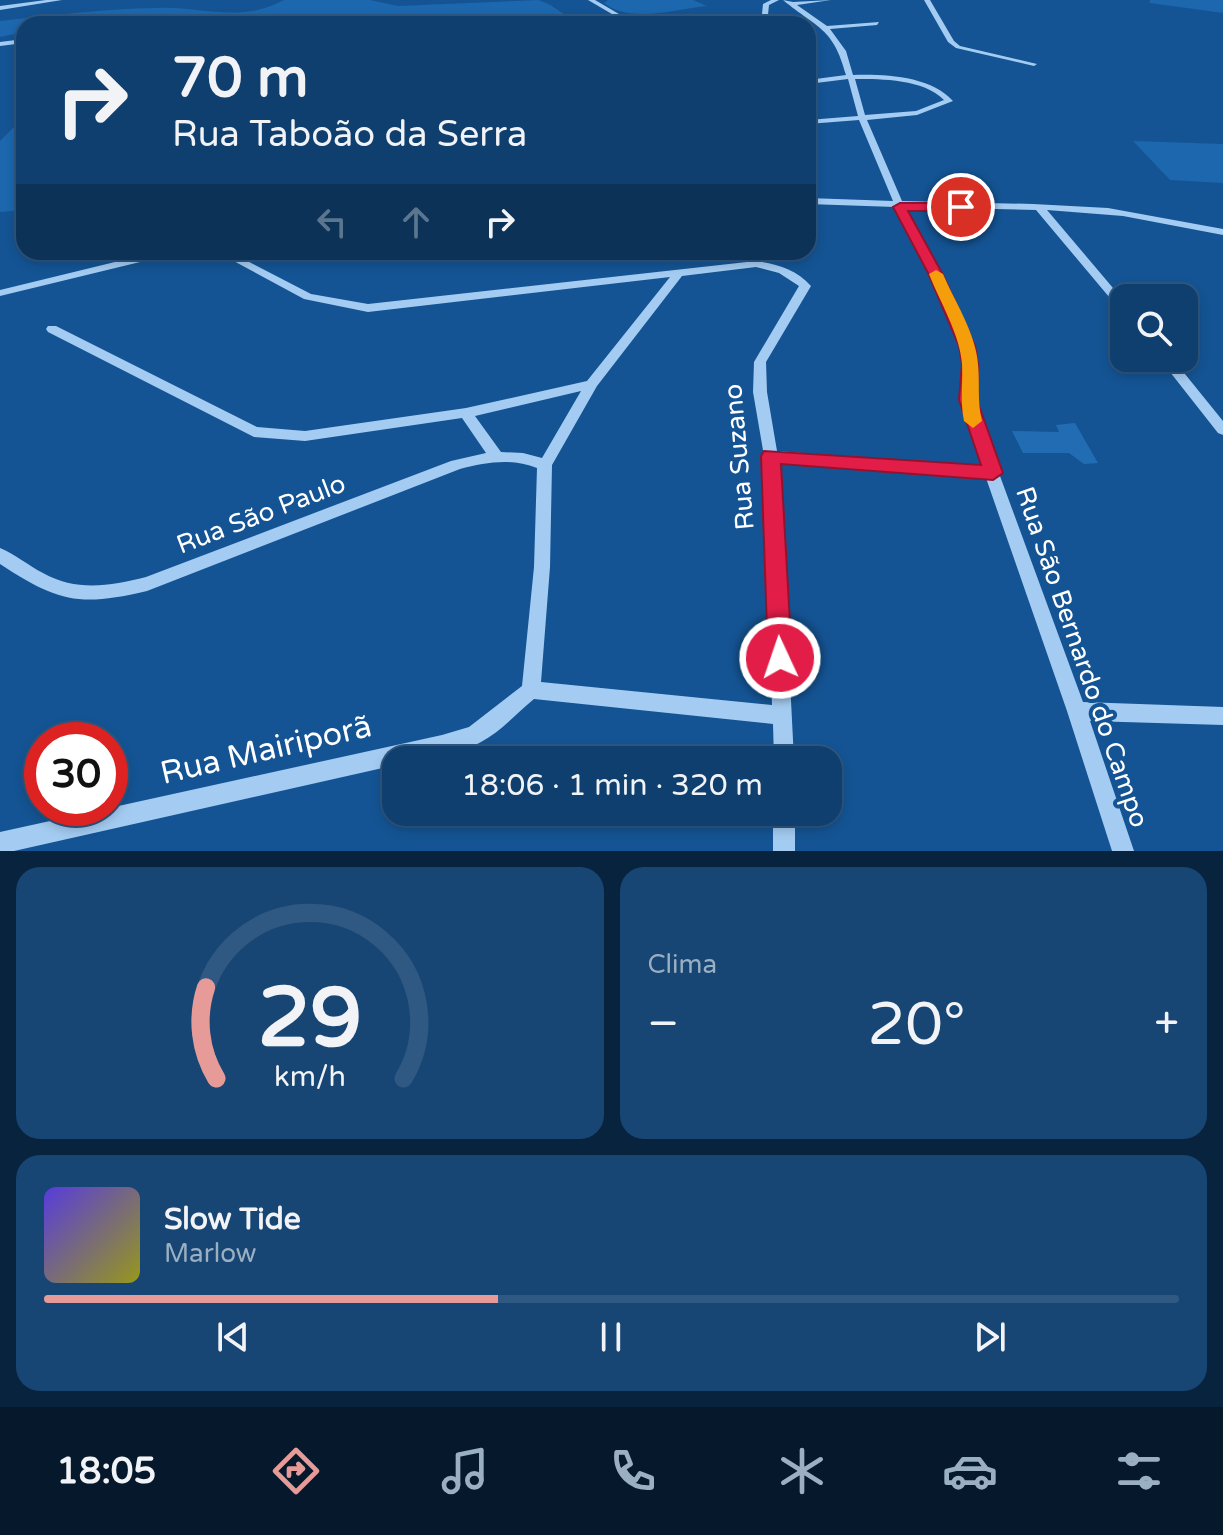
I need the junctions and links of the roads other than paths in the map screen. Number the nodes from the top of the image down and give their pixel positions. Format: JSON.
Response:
{"nodes":[{"id":1,"x":25,"y":0,"type":"edge"},
{"id":2,"x":59,"y":0,"type":"edge"},
{"id":3,"x":591,"y":0,"type":"edge"},
{"id":4,"x":776,"y":0,"type":"edge"},
{"id":5,"x":828,"y":0,"type":"edge"},
{"id":6,"x":927,"y":0,"type":"edge"},
{"id":7,"x":789,"y":2,"type":"edge"},
{"id":8,"x":14,"y":6,"type":"junction"},
{"id":9,"x":0,"y":8,"type":"edge"},
{"id":10,"x":619,"y":16,"type":"edge"},
{"id":11,"x":765,"y":16,"type":"edge"},
{"id":12,"x":809,"y":16,"type":"edge"},
{"id":13,"x":816,"y":21,"type":"edge"},
{"id":14,"x":877,"y":23,"type":"dead end"},
{"id":15,"x":826,"y":28,"type":"junction"},
{"id":16,"x":1034,"y":64,"type":"dead end"},
{"id":17,"x":850,"y":75,"type":"junction"},
{"id":18,"x":816,"y":81,"type":"edge"},
{"id":19,"x":862,"y":117,"type":"junction"},
{"id":20,"x":816,"y":121,"type":"edge"},
{"id":21,"x":816,"y":202,"type":"edge"},
{"id":22,"x":900,"y":207,"type":"junction"},
{"id":23,"x":1040,"y":208,"type":"junction"},
{"id":24,"x":1222,"y":233,"type":"edge"},
{"id":25,"x":134,"y":260,"type":"edge"},
{"id":26,"x":237,"y":260,"type":"edge"},
{"id":27,"x":677,"y":275,"type":"junction"},
{"id":28,"x":1110,"y":291,"type":"edge"},
{"id":29,"x":0,"y":293,"type":"edge"},
{"id":30,"x":52,"y":329,"type":"dead end"},
{"id":31,"x":1179,"y":372,"type":"edge"},
{"id":32,"x":591,"y":384,"type":"junction"},
{"id":33,"x":1216,"y":409,"type":"edge"},
{"id":34,"x":466,"y":413,"type":"junction"},
{"id":35,"x":1223,"y":430,"type":"edge"},
{"id":36,"x":496,"y":456,"type":"junction"},
{"id":37,"x":771,"y":456,"type":"junction"},
{"id":38,"x":545,"y":465,"type":"junction"},
{"id":39,"x":993,"y":473,"type":"junction"},
{"id":40,"x":0,"y":555,"type":"edge"},
{"id":41,"x":531,"y":690,"type":"junction"},
{"id":42,"x":1077,"y":711,"type":"junction"},
{"id":43,"x":783,"y":716,"type":"junction"},
{"id":44,"x":1223,"y":716,"type":"edge"},
{"id":45,"x":784,"y":746,"type":"edge"},
{"id":46,"x":784,"y":826,"type":"edge"},
{"id":47,"x":0,"y":843,"type":"edge"},
{"id":48,"x":784,"y":851,"type":"edge"},
{"id":49,"x":1123,"y":851,"type":"edge"}],
"edges":[{"from":1,"to":8,"type":"street"},
{"from":2,"to":8,"type":"street"},
{"from":3,"to":10,"type":"street"},
{"from":4,"to":11,"type":"street"},
{"from":5,"to":7,"type":"street"},
{"from":6,"to":16,"type":"street"},
{"from":7,"to":12,"type":"street","name":"Rua São Bernardo do Campo"},
{"from":8,"to":9,"type":"street"},
{"from":13,"to":15,"type":"street","name":"Rua São Bernardo do Campo"},
{"from":14,"to":15,"type":"street"},
{"from":15,"to":17,"type":"street","name":"Rua São Bernardo do Campo"},
{"from":17,"to":18,"type":"street"},
{"from":17,"to":19,"type":"street","name":"Rua São Bernardo do Campo"},
{"from":17,"to":19,"type":"street"},
{"from":19,"to":20,"type":"street"},
{"from":19,"to":22,"type":"street","name":"Rua São Bernardo do Campo"},
{"from":21,"to":22,"type":"street"},
{"from":22,"to":23,"type":"street"},
{"from":22,"to":39,"type":"street","name":"Rua São Bernardo do Campo"},
{"from":23,"to":24,"type":"street"},
{"from":23,"to":28,"type":"street"},
{"from":25,"to":29,"type":"street"},
{"from":26,"to":27,"type":"street","name":"Rua Suzano"},
{"from":27,"to":32,"type":"street"},
{"from":27,"to":37,"type":"street","name":"Rua Suzano"},
{"from":30,"to":34,"type":"street"},
{"from":31,"to":33,"type":"street"},
{"from":32,"to":34,"type":"street"},
{"from":32,"to":38,"type":"street"},
{"from":33,"to":35,"type":"street"},
{"from":34,"to":36,"type":"street"},
{"from":36,"to":38,"type":"street","name":"Rua São Paulo"},
{"from":36,"to":40,"type":"street","name":"Rua São Paulo"},
{"from":37,"to":39,"type":"street"},
{"from":37,"to":43,"type":"street","name":"Rua Suzano"},
{"from":38,"to":41,"type":"street"},
{"from":39,"to":42,"type":"street","name":"Rua São Bernardo do Campo"},
{"from":41,"to":43,"type":"street"},
{"from":41,"to":47,"type":"street","name":"Rua Mairiporã"},
{"from":42,"to":44,"type":"street"},
{"from":42,"to":49,"type":"street","name":"Rua São Bernardo do Campo"},
{"from":43,"to":45,"type":"street","name":"Rua Suzano"},
{"from":46,"to":48,"type":"street"}]}
